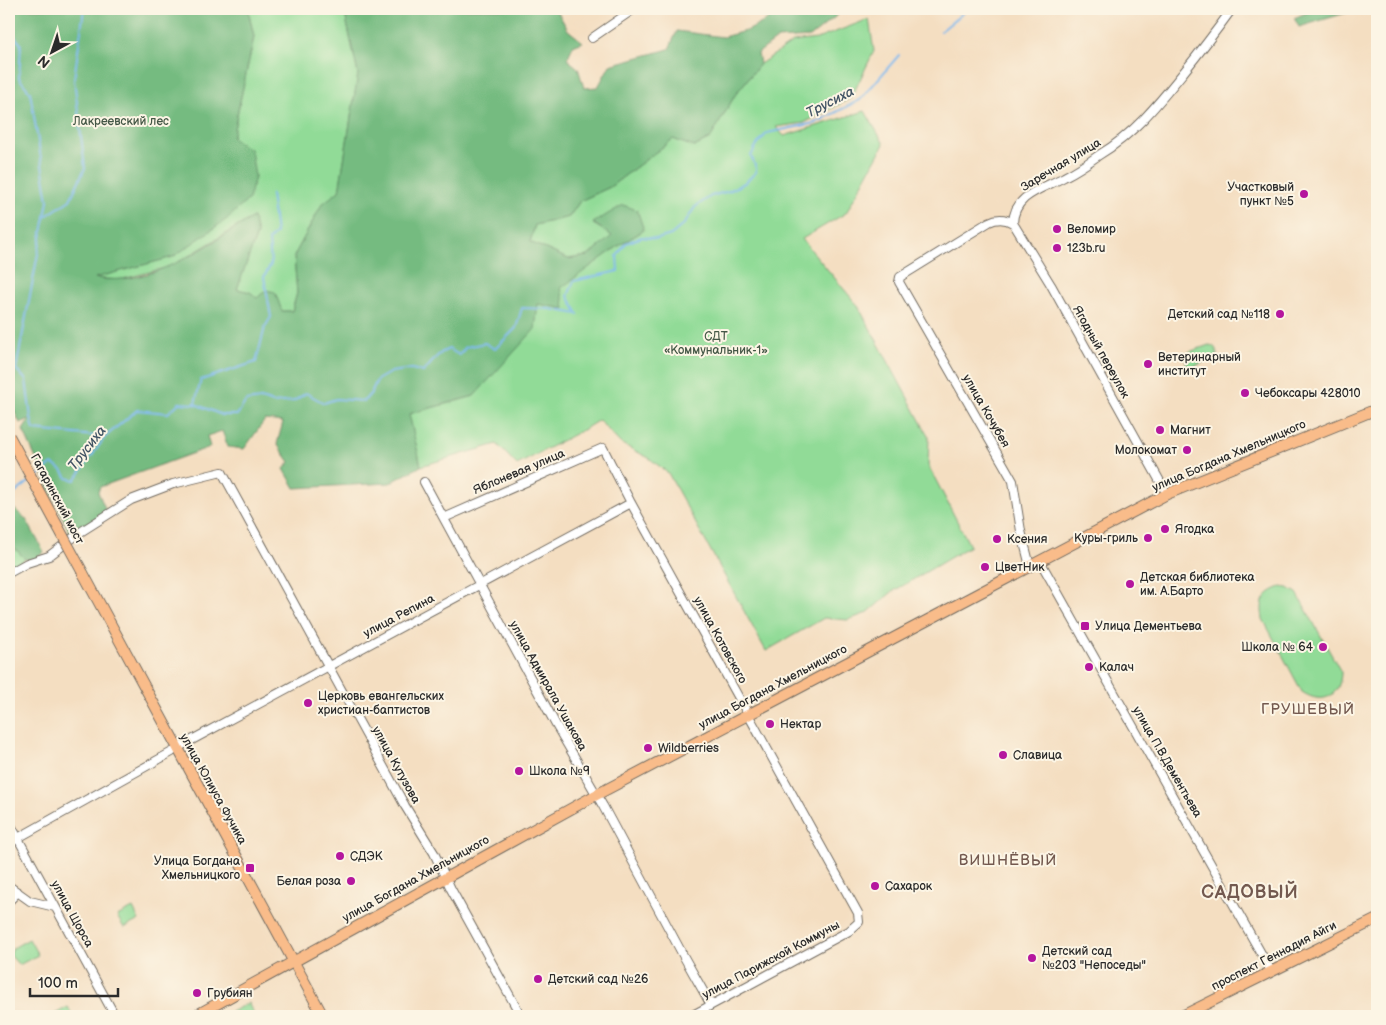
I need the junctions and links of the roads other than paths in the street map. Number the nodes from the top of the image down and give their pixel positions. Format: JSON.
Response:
{"nodes":[{"id":1,"x":634,"y":9,"type":"edge"},
{"id":2,"x":1232,"y":9,"type":"edge"},
{"id":3,"x":592,"y":38,"type":"dead end"},
{"id":4,"x":1013,"y":223,"type":"junction"},
{"id":5,"x":1377,"y":409,"type":"edge"},
{"id":6,"x":9,"y":436,"type":"edge"},
{"id":7,"x":9,"y":448,"type":"edge"},
{"id":8,"x":603,"y":448,"type":"joint"},
{"id":9,"x":424,"y":482,"type":"dead end"},
{"id":10,"x":1167,"y":494,"type":"junction"},
{"id":11,"x":631,"y":503,"type":"junction"},
{"id":12,"x":444,"y":518,"type":"junction"},
{"id":13,"x":1035,"y":564,"type":"junction"},
{"id":14,"x":9,"y":573,"type":"edge"},
{"id":15,"x":80,"y":575,"type":"junction"},
{"id":16,"x":479,"y":585,"type":"junction"},
{"id":17,"x":329,"y":666,"type":"junction"},
{"id":18,"x":749,"y":714,"type":"junction"},
{"id":19,"x":174,"y":750,"type":"junction"},
{"id":20,"x":596,"y":795,"type":"junction"},
{"id":21,"x":9,"y":822,"type":"edge"},
{"id":22,"x":17,"y":838,"type":"junction"},
{"id":23,"x":9,"y":843,"type":"edge"},
{"id":24,"x":446,"y":877,"type":"junction"},
{"id":25,"x":9,"y":886,"type":"edge"},
{"id":26,"x":18,"y":892,"type":"junction"},
{"id":27,"x":9,"y":901,"type":"edge"},
{"id":28,"x":55,"y":907,"type":"junction"},
{"id":29,"x":1377,"y":919,"type":"edge"},
{"id":30,"x":859,"y":922,"type":"joint"},
{"id":31,"x":1377,"y":925,"type":"edge"},
{"id":32,"x":290,"y":963,"type":"junction"},
{"id":33,"x":1272,"y":973,"type":"junction"},
{"id":34,"x":711,"y":1005,"type":"junction"},
{"id":35,"x":116,"y":1016,"type":"edge"},
{"id":36,"x":194,"y":1016,"type":"edge"},
{"id":37,"x":316,"y":1016,"type":"edge"},
{"id":38,"x":323,"y":1016,"type":"edge"},
{"id":39,"x":521,"y":1016,"type":"edge"},
{"id":40,"x":691,"y":1016,"type":"edge"},
{"id":41,"x":1182,"y":1016,"type":"edge"},
{"id":42,"x":1192,"y":1016,"type":"edge"}],
"edges":[{"from":1,"to":3,"type":"street"},
{"from":2,"to":4,"type":"street","name":"Заречная улица"},
{"from":4,"to":10,"type":"street","name":"Ягодный переулок"},
{"from":4,"to":13,"type":"street","name":"улица Кочубея"},
{"from":5,"to":10,"type":"main road","name":"улица Богдана Хмельницкого"},
{"from":6,"to":15,"type":"main road","name":"Гагаринский мост","bridge":true},
{"from":7,"to":15,"type":"main road","name":"Гагаринский мост"},
{"from":8,"to":11,"type":"street","name":"улица Котовского"},
{"from":8,"to":12,"type":"street","name":"Яблоневая улица"},
{"from":9,"to":12,"type":"street","name":"улица Адмирала Ушакова"},
{"from":10,"to":13,"type":"main road","name":"улица Богдана Хмельницкого"},
{"from":11,"to":16,"type":"street","name":"улица Репина"},
{"from":11,"to":18,"type":"street","name":"улица Котовского"},
{"from":12,"to":16,"type":"street","name":"улица Адмирала Ушакова"},
{"from":13,"to":18,"type":"main road","name":"улица Богдана Хмельницкого"},
{"from":13,"to":33,"type":"street","name":"улица П.В.Дементьева"},
{"from":14,"to":17,"type":"street","name":"улица Кутузова"},
{"from":15,"to":19,"type":"main road","name":"улица Юлиуса Фучика"},
{"from":16,"to":17,"type":"street","name":"улица Репина"},
{"from":16,"to":20,"type":"street","name":"улица Адмирала Ушакова"},
{"from":17,"to":19,"type":"street","name":"улица Репина"},
{"from":17,"to":24,"type":"street","name":"улица Кутузова"},
{"from":18,"to":20,"type":"main road","name":"улица Богдана Хмельницкого"},
{"from":18,"to":30,"type":"street","name":"улица Котовского"},
{"from":19,"to":22,"type":"street","name":"улица Репина"},
{"from":19,"to":32,"type":"main road","name":"улица Юлиуса Фучика"},
{"from":20,"to":24,"type":"main road","name":"улица Богдана Хмельницкого"},
{"from":20,"to":34,"type":"street","name":"улица Адмирала Ушакова"},
{"from":21,"to":22,"type":"street","name":"улица Щорса"},
{"from":22,"to":23,"type":"street","name":"улица Репина"},
{"from":22,"to":28,"type":"street","name":"улица Щорса"},
{"from":24,"to":32,"type":"main road","name":"улица Богдана Хмельницкого"},
{"from":24,"to":39,"type":"street","name":"улица Кутузова"},
{"from":25,"to":26,"type":"street"},
{"from":26,"to":27,"type":"street"},
{"from":26,"to":28,"type":"street"},
{"from":28,"to":35,"type":"street","name":"улица Щорса"},
{"from":29,"to":33,"type":"main road","name":"проспект Геннадия Айги"},
{"from":30,"to":34,"type":"street","name":"улица Парижской Коммуны"},
{"from":31,"to":33,"type":"main road","name":"проспект Геннадия Айги"},
{"from":32,"to":36,"type":"main road","name":"улица Богдана Хмельницкого"},
{"from":32,"to":37,"type":"main road","name":"улица Юлиуса Фучика"},
{"from":32,"to":38,"type":"main road","name":"улица Юлиуса Фучика"},
{"from":33,"to":41,"type":"main road","name":"проспект Геннадия Айги"},
{"from":33,"to":42,"type":"main road","name":"проспект Геннадия Айги"},
{"from":34,"to":40,"type":"street","name":"улица Парижской Коммуны"}]}
